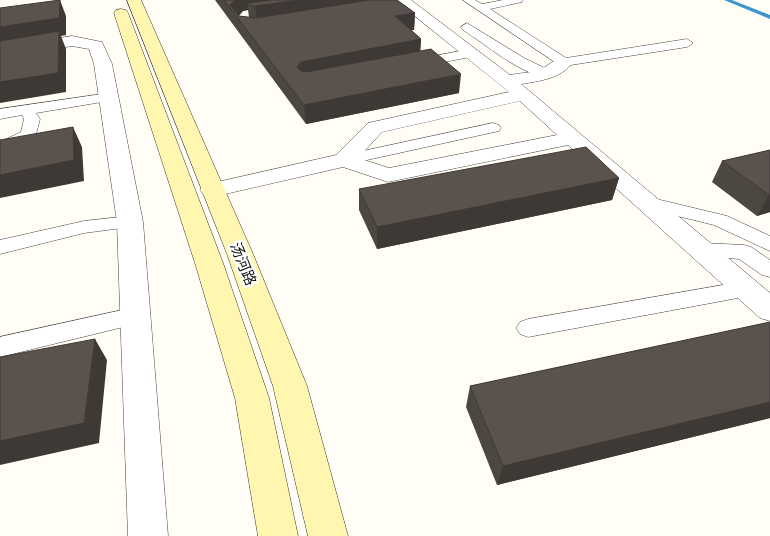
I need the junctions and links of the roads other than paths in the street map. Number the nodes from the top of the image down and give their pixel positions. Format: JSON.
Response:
{"nodes":[{"id":1,"x":116,"y":0,"type":"edge"},
{"id":2,"x":134,"y":0,"type":"edge"},
{"id":3,"x":468,"y":0,"type":"edge"},
{"id":4,"x":518,"y":0,"type":"edge"},
{"id":5,"x":400,"y":5,"type":"edge"},
{"id":6,"x":481,"y":8,"type":"junction"},
{"id":7,"x":467,"y":27,"type":"dead end"},
{"id":8,"x":687,"y":42,"type":"dead end"},
{"id":9,"x":0,"y":53,"type":"edge"},
{"id":10,"x":470,"y":53,"type":"junction"},
{"id":11,"x":564,"y":62,"type":"junction"},
{"id":12,"x":403,"y":66,"type":"edge"},
{"id":13,"x":546,"y":74,"type":"junction"},
{"id":14,"x":507,"y":81,"type":"junction"},
{"id":15,"x":524,"y":95,"type":"junction"},
{"id":16,"x":109,"y":97,"type":"junction"},
{"id":17,"x":27,"y":110,"type":"junction"},
{"id":18,"x":0,"y":114,"type":"edge"},
{"id":19,"x":493,"y":128,"type":"dead end"},
{"id":20,"x":573,"y":138,"type":"junction"},
{"id":21,"x":0,"y":148,"type":"edge"},
{"id":22,"x":344,"y":160,"type":"junction"},
{"id":23,"x":212,"y":190,"type":"junction"},
{"id":24,"x":648,"y":203,"type":"junction"},
{"id":25,"x":130,"y":222,"type":"junction"},
{"id":26,"x":770,"y":244,"type":"edge"},
{"id":27,"x":0,"y":247,"type":"edge"},
{"id":28,"x":702,"y":250,"type":"junction"},
{"id":29,"x":770,"y":270,"type":"edge"},
{"id":30,"x":746,"y":289,"type":"junction"},
{"id":31,"x":770,"y":310,"type":"edge"},
{"id":32,"x":136,"y":316,"type":"junction"},
{"id":33,"x":528,"y":328,"type":"dead end"},
{"id":34,"x":0,"y":347,"type":"edge"},
{"id":35,"x":148,"y":536,"type":"edge"},
{"id":36,"x":278,"y":536,"type":"edge"},
{"id":37,"x":328,"y":536,"type":"edge"}],
"edges":[{"from":1,"to":36,"type":"street","name":"汤河路"},
{"from":2,"to":23,"type":"street","name":"汤河路"},
{"from":3,"to":6,"type":"lane"},
{"from":4,"to":6,"type":"lane"},
{"from":5,"to":10,"type":"street"},
{"from":6,"to":11,"type":"lane"},
{"from":7,"to":13,"type":"lane"},
{"from":8,"to":11,"type":"lane"},
{"from":9,"to":16,"type":"street"},
{"from":10,"to":12,"type":"lane"},
{"from":10,"to":14,"type":"street"},
{"from":11,"to":13,"type":"street"},
{"from":13,"to":14,"type":"street"},
{"from":14,"to":15,"type":"street"},
{"from":15,"to":20,"type":"street"},
{"from":15,"to":22,"type":"street"},
{"from":16,"to":17,"type":"lane"},
{"from":16,"to":25,"type":"street"},
{"from":17,"to":18,"type":"lane"},
{"from":17,"to":21,"type":"lane"},
{"from":19,"to":22,"type":"lane"},
{"from":20,"to":22,"type":"street"},
{"from":20,"to":24,"type":"street"},
{"from":22,"to":23,"type":"street"},
{"from":23,"to":37,"type":"street","name":"汤河路"},
{"from":24,"to":26,"type":"lane"},
{"from":24,"to":28,"type":"street"},
{"from":25,"to":27,"type":"lane"},
{"from":25,"to":32,"type":"street"},
{"from":28,"to":29,"type":"lane"},
{"from":28,"to":30,"type":"street"},
{"from":30,"to":31,"type":"street"},
{"from":30,"to":33,"type":"lane"},
{"from":32,"to":34,"type":"lane"},
{"from":32,"to":35,"type":"street"}]}
